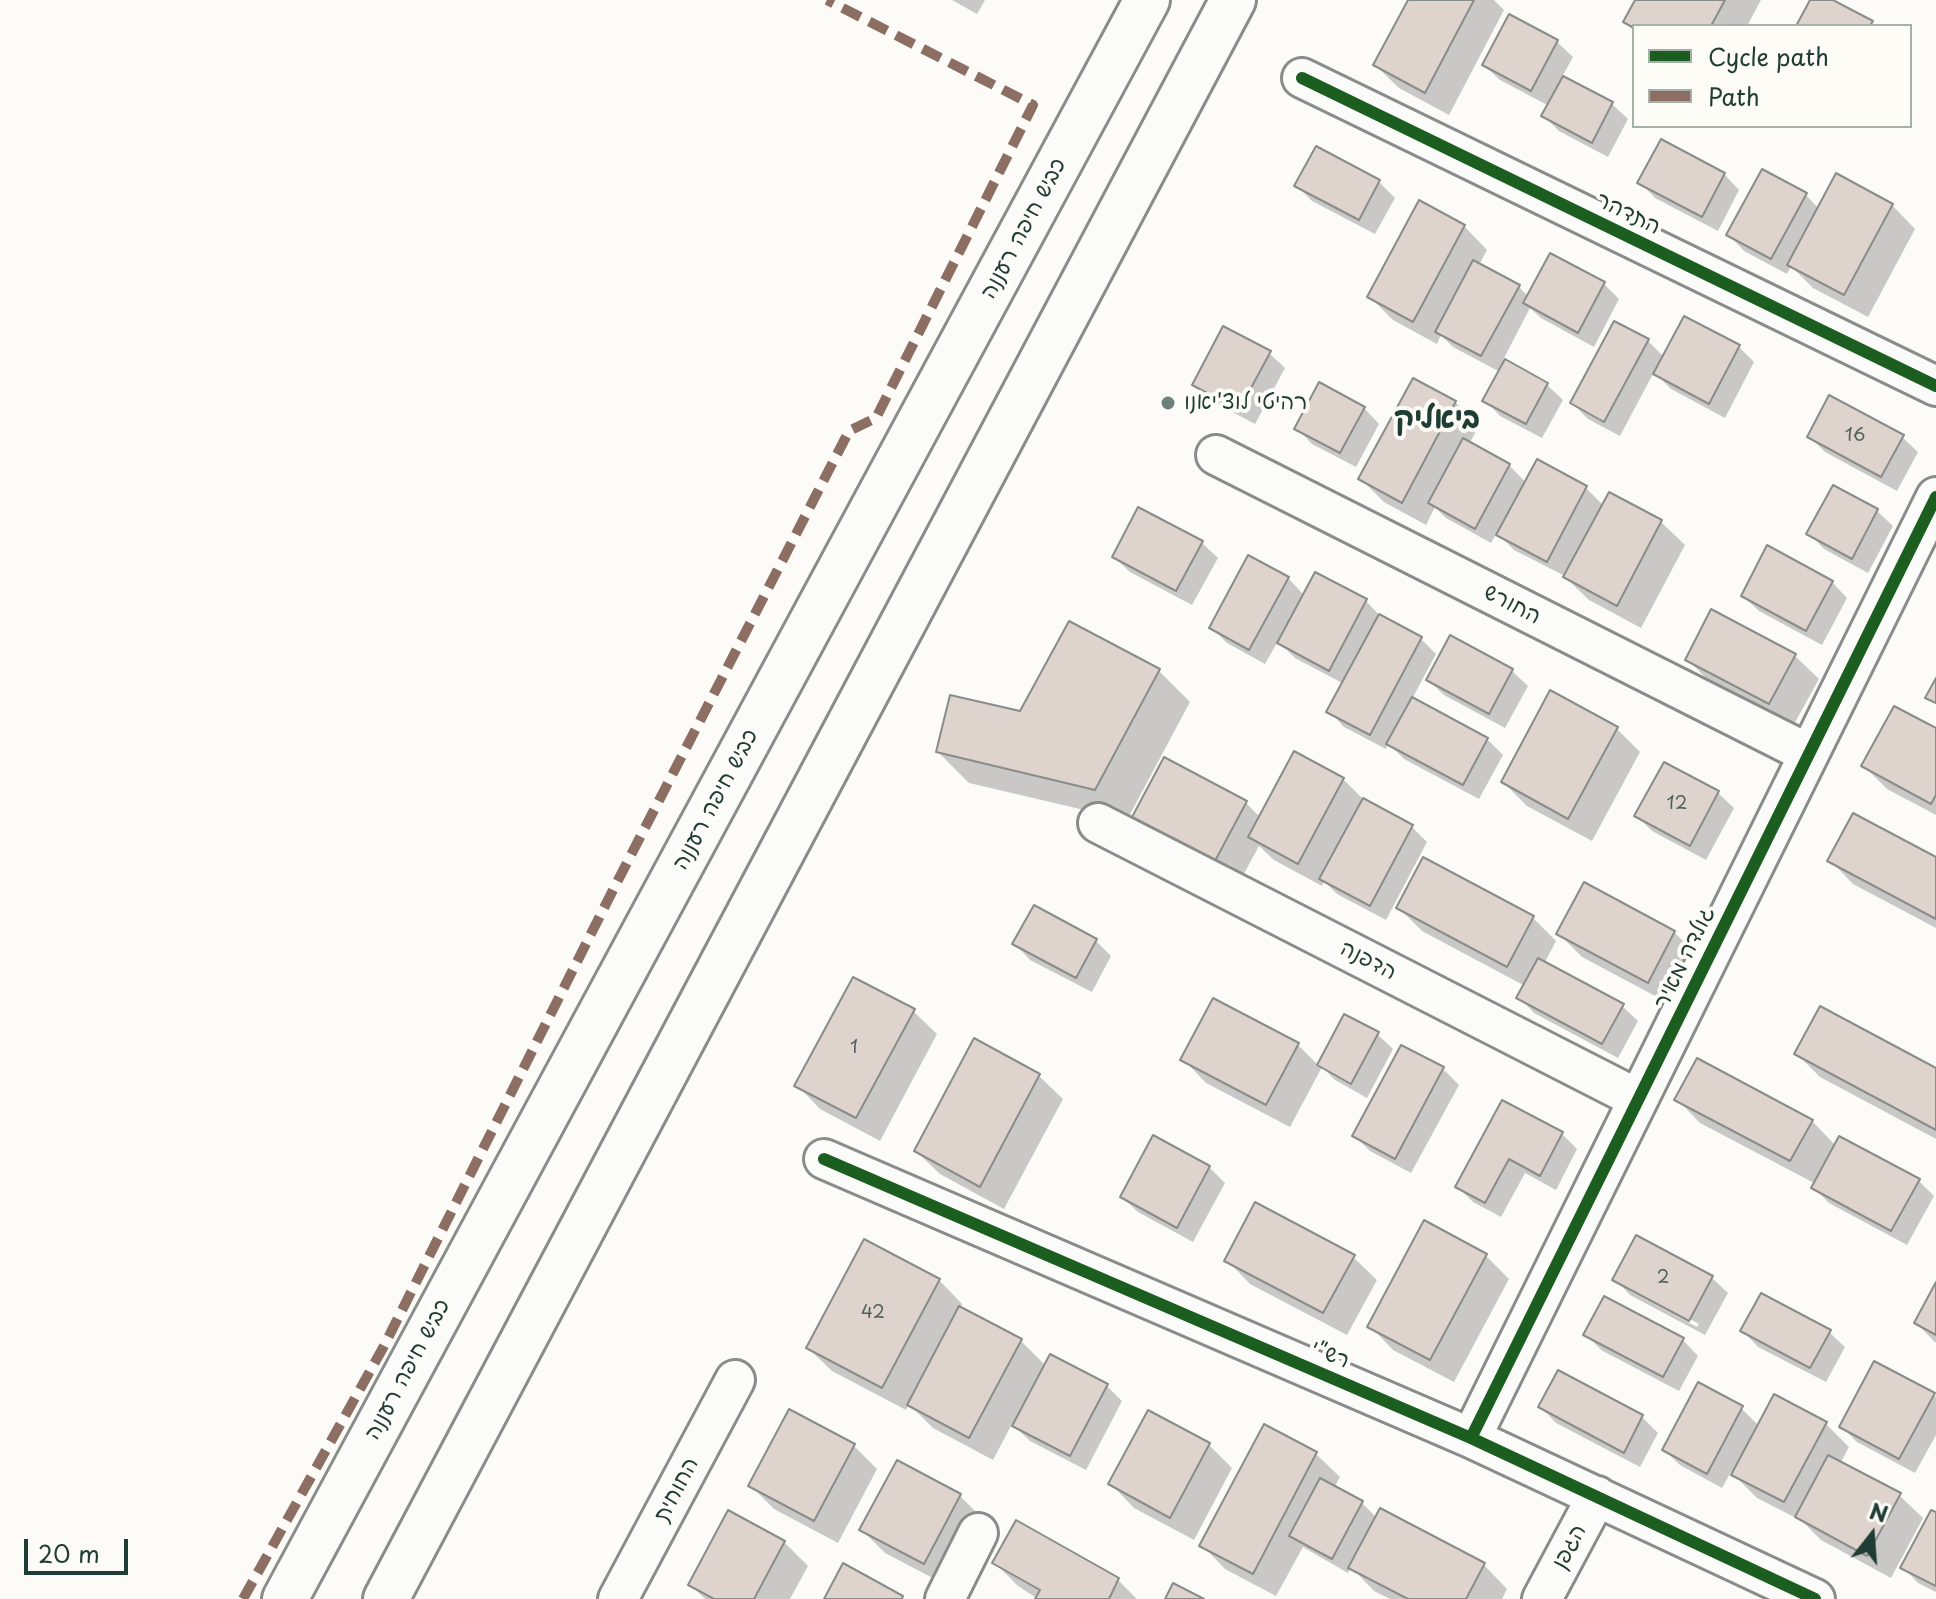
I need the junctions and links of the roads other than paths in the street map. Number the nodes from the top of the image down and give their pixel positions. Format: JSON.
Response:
{"nodes":[{"id":1,"x":1147,"y":0,"type":"edge"},
{"id":2,"x":1233,"y":0,"type":"edge"},
{"id":3,"x":1302,"y":78,"type":"dead end"},
{"id":4,"x":1936,"y":386,"type":"edge"},
{"id":5,"x":1216,"y":455,"type":"dead end"},
{"id":6,"x":1936,"y":497,"type":"edge"},
{"id":7,"x":1809,"y":754,"type":"junction"},
{"id":8,"x":1098,"y":823,"type":"dead end"},
{"id":9,"x":1638,"y":1099,"type":"junction"},
{"id":10,"x":824,"y":1159,"type":"dead end"},
{"id":11,"x":735,"y":1380,"type":"dead end"},
{"id":12,"x":1471,"y":1438,"type":"junction"},
{"id":13,"x":1597,"y":1496,"type":"junction"},
{"id":14,"x":978,"y":1533,"type":"dead end"},
{"id":15,"x":625,"y":1597,"type":"edge"},
{"id":16,"x":285,"y":1599,"type":"edge"},
{"id":17,"x":386,"y":1599,"type":"edge"},
{"id":18,"x":945,"y":1599,"type":"edge"},
{"id":19,"x":1542,"y":1599,"type":"edge"},
{"id":20,"x":1815,"y":1599,"type":"edge"}],
"edges":[{"from":1,"to":16,"type":"highway","name":"כביש חיפה רעננה"},
{"from":2,"to":17,"type":"highway"},
{"from":3,"to":4,"type":"street","name":"התדהר"},
{"from":5,"to":7,"type":"street","name":"החורש"},
{"from":6,"to":7,"type":"street","name":"גולדה מאיר"},
{"from":7,"to":9,"type":"street","name":"גולדה מאיר"},
{"from":8,"to":9,"type":"street","name":"הדפנה"},
{"from":9,"to":12,"type":"street","name":"גולדה מאיר"},
{"from":10,"to":12,"type":"street","name":"רש\"י"},
{"from":11,"to":15,"type":"street","name":"החוחית"},
{"from":12,"to":13,"type":"street","name":"רש\"י"},
{"from":13,"to":19,"type":"street","name":"הגפן"},
{"from":13,"to":20,"type":"street","name":"רש\"י"},
{"from":14,"to":18,"type":"street"}]}
